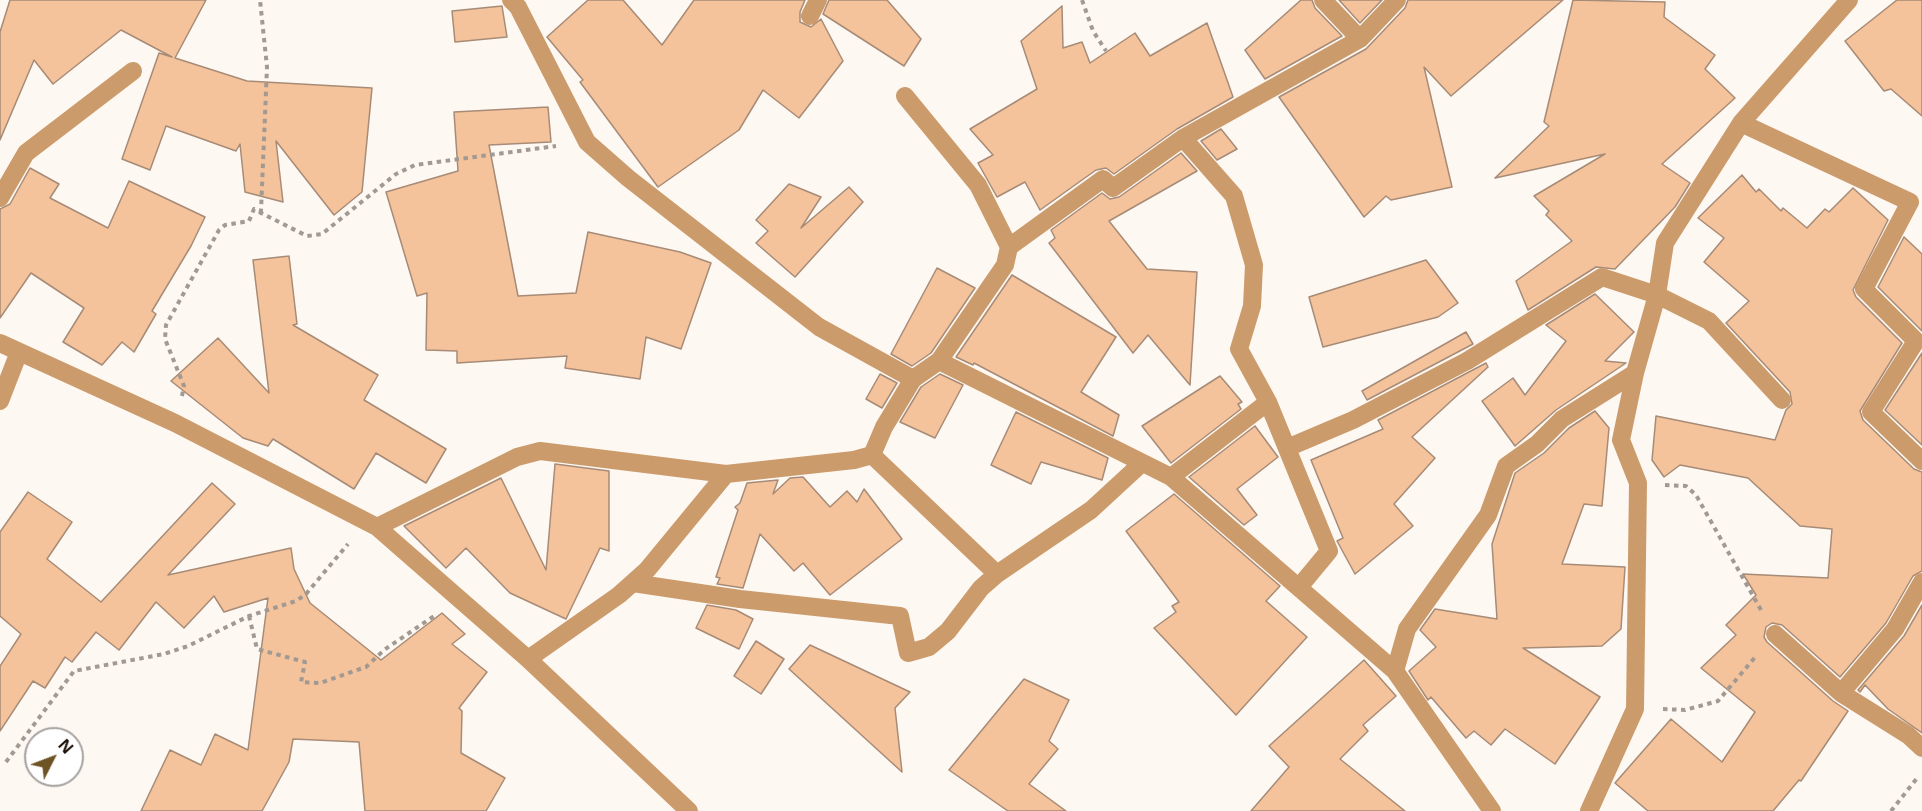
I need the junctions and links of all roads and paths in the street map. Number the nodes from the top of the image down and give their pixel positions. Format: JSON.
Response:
{"nodes":[{"id":1,"x":260,"y":0,"type":"edge"},
{"id":2,"x":511,"y":0,"type":"edge"},
{"id":3,"x":1082,"y":0,"type":"edge"},
{"id":4,"x":1323,"y":0,"type":"edge"},
{"id":5,"x":1397,"y":0,"type":"edge"},
{"id":6,"x":1849,"y":0,"type":"edge"},
{"id":7,"x":1360,"y":39,"type":"junction"},
{"id":8,"x":1106,"y":51,"type":"dead end"},
{"id":9,"x":133,"y":71,"type":"dead end"},
{"id":10,"x":905,"y":96,"type":"dead end"},
{"id":11,"x":1741,"y":123,"type":"junction"},
{"id":12,"x":1183,"y":138,"type":"junction"},
{"id":13,"x":587,"y":142,"type":"junction"},
{"id":14,"x":0,"y":198,"type":"edge"},
{"id":15,"x":254,"y":209,"type":"junction"},
{"id":16,"x":1009,"y":247,"type":"junction"},
{"id":17,"x":1658,"y":295,"type":"junction"},
{"id":18,"x":0,"y":343,"type":"edge"},
{"id":19,"x":19,"y":352,"type":"junction"},
{"id":20,"x":939,"y":361,"type":"junction"},
{"id":21,"x":1635,"y":373,"type":"junction"},
{"id":22,"x":913,"y":379,"type":"junction"},
{"id":23,"x":1782,"y":400,"type":"dead end"},
{"id":24,"x":0,"y":401,"type":"edge"},
{"id":25,"x":1268,"y":402,"type":"junction"},
{"id":26,"x":174,"y":423,"type":"junction"},
{"id":27,"x":1287,"y":448,"type":"junction"},
{"id":28,"x":872,"y":455,"type":"junction"},
{"id":29,"x":1922,"y":461,"type":"edge"},
{"id":30,"x":1142,"y":463,"type":"junction"},
{"id":31,"x":726,"y":474,"type":"junction"},
{"id":32,"x":1171,"y":477,"type":"junction"},
{"id":33,"x":1638,"y":483,"type":"junction"},
{"id":34,"x":377,"y":527,"type":"junction"},
{"id":35,"x":997,"y":574,"type":"junction"},
{"id":36,"x":1922,"y":582,"type":"edge"},
{"id":37,"x":633,"y":583,"type":"junction"},
{"id":38,"x":1300,"y":586,"type":"junction"},
{"id":39,"x":459,"y":598,"type":"junction"},
{"id":40,"x":249,"y":616,"type":"junction"},
{"id":41,"x":1775,"y":634,"type":"junction"},
{"id":42,"x":528,"y":659,"type":"junction"},
{"id":43,"x":1395,"y":671,"type":"junction"},
{"id":44,"x":1841,"y":693,"type":"junction"},
{"id":45,"x":1635,"y":709,"type":"junction"},
{"id":46,"x":1922,"y":748,"type":"edge"},
{"id":47,"x":6,"y":762,"type":"dead end"},
{"id":48,"x":1922,"y":772,"type":"edge"},
{"id":49,"x":689,"y":811,"type":"edge"},
{"id":50,"x":1492,"y":811,"type":"edge"},
{"id":51,"x":1589,"y":811,"type":"edge"},
{"id":52,"x":1891,"y":811,"type":"edge"}],
"edges":[{"from":1,"to":15,"type":"path"},
{"from":2,"to":13,"type":"street"},
{"from":3,"to":8,"type":"path"},
{"from":4,"to":7,"type":"street"},
{"from":5,"to":7,"type":"street"},
{"from":6,"to":11,"type":"street"},
{"from":7,"to":12,"type":"street"},
{"from":9,"to":14,"type":"street"},
{"from":10,"to":16,"type":"street"},
{"from":11,"to":17,"type":"street"},
{"from":11,"to":29,"type":"street"},
{"from":12,"to":16,"type":"street"},
{"from":12,"to":25,"type":"street"},
{"from":13,"to":15,"type":"path"},
{"from":13,"to":22,"type":"street"},
{"from":15,"to":26,"type":"path"},
{"from":16,"to":20,"type":"street"},
{"from":17,"to":21,"type":"street"},
{"from":17,"to":23,"type":"street"},
{"from":17,"to":27,"type":"street"},
{"from":18,"to":19,"type":"street"},
{"from":19,"to":24,"type":"street"},
{"from":19,"to":26,"type":"street"},
{"from":20,"to":22,"type":"street"},
{"from":20,"to":30,"type":"street"},
{"from":21,"to":33,"type":"street"},
{"from":21,"to":43,"type":"street"},
{"from":22,"to":28,"type":"street"},
{"from":25,"to":27,"type":"street"},
{"from":25,"to":32,"type":"street"},
{"from":26,"to":34,"type":"street"},
{"from":27,"to":38,"type":"street"},
{"from":28,"to":31,"type":"street"},
{"from":28,"to":35,"type":"street"},
{"from":30,"to":32,"type":"street"},
{"from":30,"to":35,"type":"street"},
{"from":31,"to":34,"type":"street"},
{"from":31,"to":37,"type":"street"},
{"from":32,"to":38,"type":"street"},
{"from":33,"to":41,"type":"path"},
{"from":33,"to":45,"type":"street"},
{"from":34,"to":39,"type":"street"},
{"from":34,"to":40,"type":"path"},
{"from":35,"to":37,"type":"street"},
{"from":36,"to":44,"type":"street"},
{"from":37,"to":42,"type":"street"},
{"from":38,"to":43,"type":"street"},
{"from":39,"to":40,"type":"path"},
{"from":39,"to":42,"type":"street"},
{"from":40,"to":47,"type":"path"},
{"from":41,"to":44,"type":"street"},
{"from":41,"to":45,"type":"path"},
{"from":42,"to":49,"type":"street"},
{"from":43,"to":50,"type":"street"},
{"from":44,"to":46,"type":"street"},
{"from":45,"to":51,"type":"street"},
{"from":48,"to":52,"type":"path"}]}
